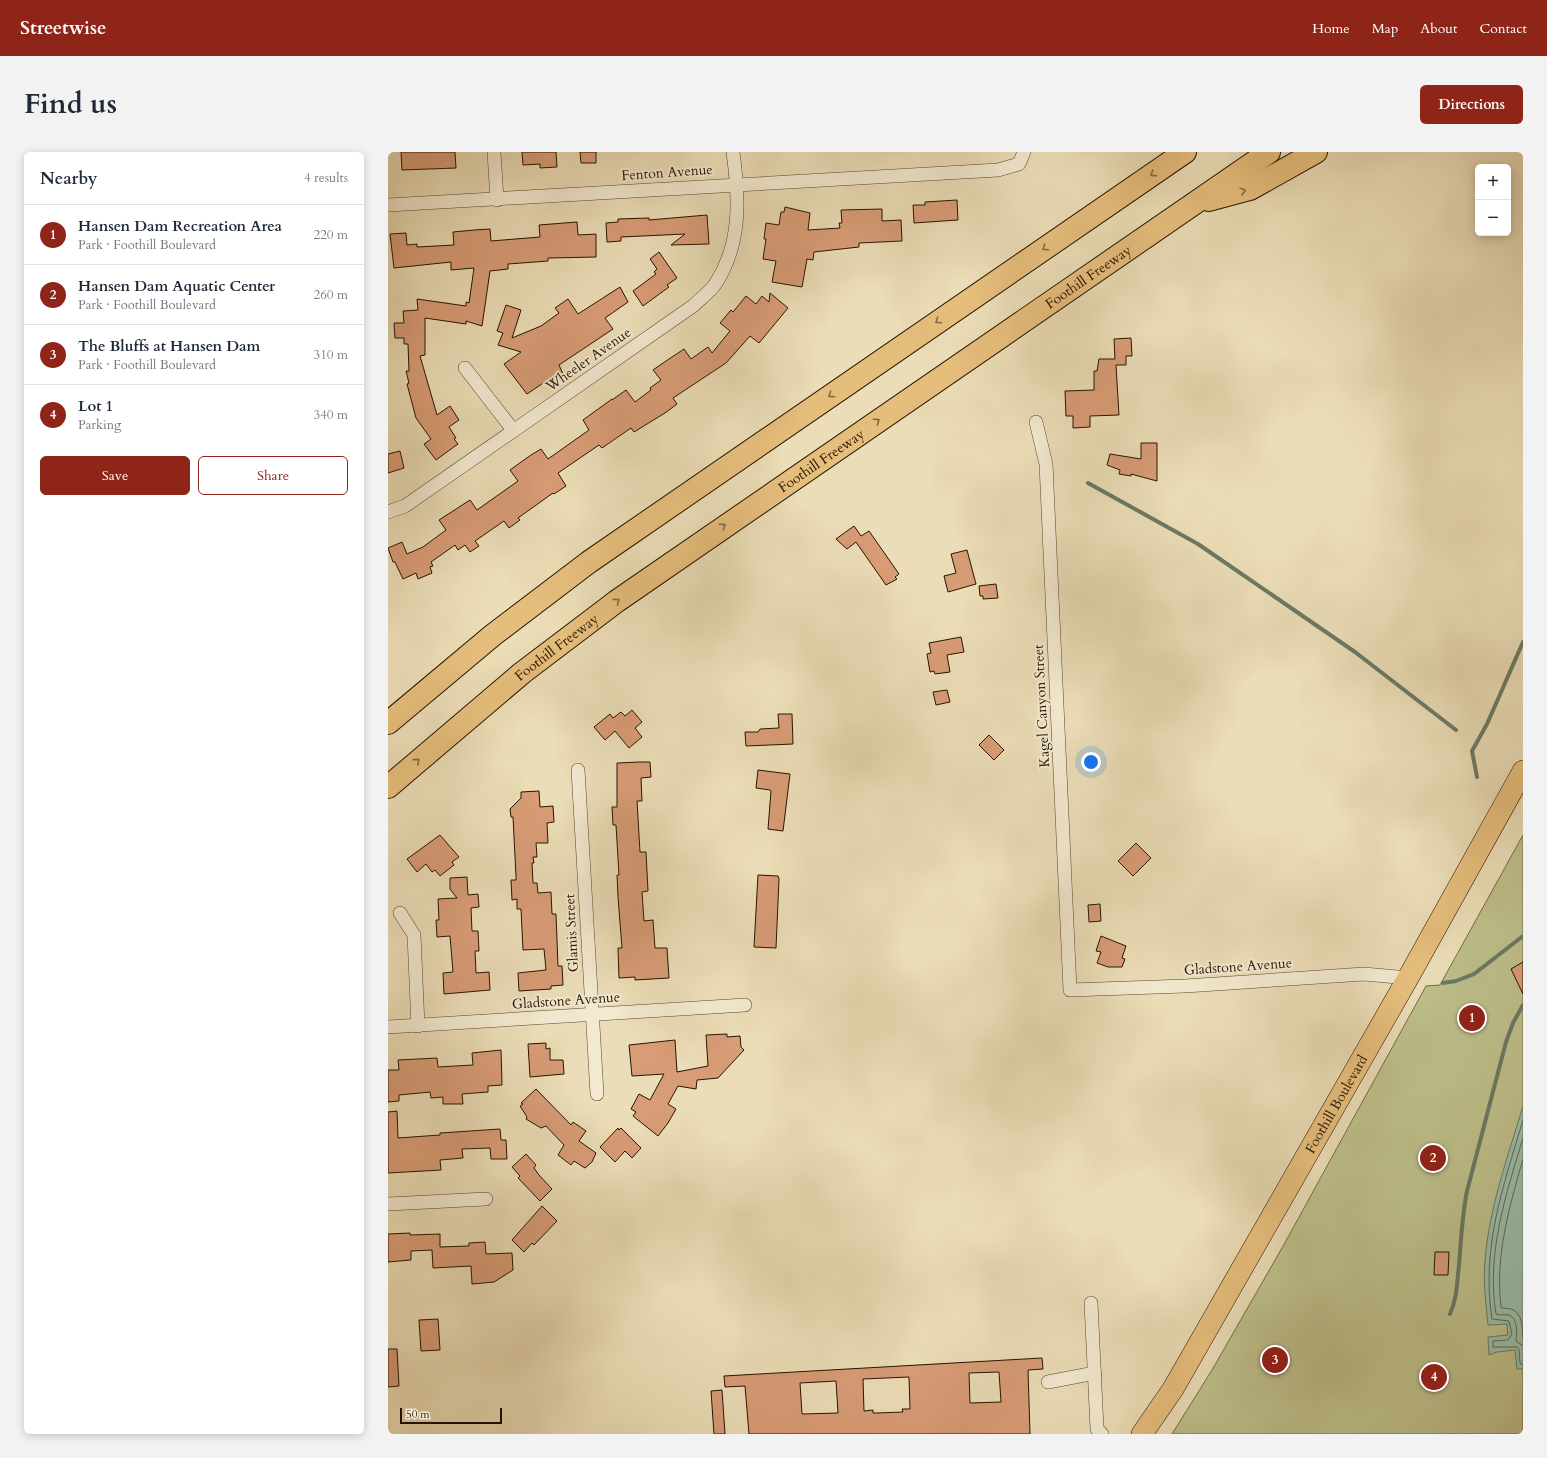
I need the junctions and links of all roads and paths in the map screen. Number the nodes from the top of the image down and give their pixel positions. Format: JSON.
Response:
{"nodes":[{"id":1,"x":494,"y":152,"type":"edge"},
{"id":2,"x":733,"y":152,"type":"edge"},
{"id":3,"x":1185,"y":152,"type":"edge"},
{"id":4,"x":1269,"y":152,"type":"edge"},
{"id":5,"x":1316,"y":152,"type":"edge"},
{"id":6,"x":1021,"y":158,"type":"edge"},
{"id":7,"x":737,"y":184,"type":"junction"},
{"id":8,"x":497,"y":200,"type":"junction"},
{"id":9,"x":388,"y":205,"type":"edge"},
{"id":10,"x":1192,"y":205,"type":"junction"},
{"id":11,"x":465,"y":368,"type":"dead end"},
{"id":12,"x":1036,"y":422,"type":"dead end"},
{"id":13,"x":513,"y":430,"type":"junction"},
{"id":14,"x":388,"y":512,"type":"edge"},
{"id":15,"x":388,"y":723,"type":"edge"},
{"id":16,"x":578,"y":770,"type":"dead end"},
{"id":17,"x":1523,"y":770,"type":"edge"},
{"id":18,"x":388,"y":787,"type":"edge"},
{"id":19,"x":400,"y":913,"type":"dead end"},
{"id":20,"x":1408,"y":978,"type":"junction"},
{"id":21,"x":1070,"y":990,"type":"joint"},
{"id":22,"x":745,"y":1005,"type":"dead end"},
{"id":23,"x":592,"y":1014,"type":"junction"},
{"id":24,"x":418,"y":1026,"type":"junction"},
{"id":25,"x":388,"y":1027,"type":"edge"},
{"id":26,"x":597,"y":1094,"type":"dead end"},
{"id":27,"x":486,"y":1199,"type":"dead end"},
{"id":28,"x":388,"y":1204,"type":"edge"},
{"id":29,"x":1091,"y":1303,"type":"dead end"},
{"id":30,"x":1095,"y":1373,"type":"junction"},
{"id":31,"x":1048,"y":1382,"type":"dead end"},
{"id":32,"x":1102,"y":1434,"type":"edge"},
{"id":33,"x":1142,"y":1434,"type":"edge"}],
"edges":[{"from":1,"to":8,"type":"street"},
{"from":2,"to":7,"type":"street","name":"Wheeler Avenue"},
{"from":3,"to":15,"type":"highway","one_way":true},
{"from":4,"to":10,"type":"highway","name":"Foothill Freeway"},
{"from":10,"to":5,"type":"highway","one_way":true},
{"from":6,"to":7,"type":"street","name":"Fenton Avenue"},
{"from":7,"to":8,"type":"street","name":"Fenton Avenue"},
{"from":7,"to":13,"type":"street","name":"Wheeler Avenue"},
{"from":8,"to":9,"type":"street","name":"Fenton Avenue"},
{"from":18,"to":10,"type":"highway","name":"Foothill Freeway","one_way":true},
{"from":11,"to":13,"type":"street"},
{"from":12,"to":21,"type":"street","name":"Kagel Canyon Street"},
{"from":13,"to":14,"type":"street","name":"Wheeler Avenue"},
{"from":16,"to":23,"type":"street","name":"Glamis Street"},
{"from":17,"to":20,"type":"main road","name":"Foothill Boulevard"},
{"from":19,"to":24,"type":"street"},
{"from":20,"to":21,"type":"street","name":"Gladstone Avenue"},
{"from":20,"to":33,"type":"main road","name":"Foothill Boulevard"},
{"from":22,"to":23,"type":"street","name":"Gladstone Avenue"},
{"from":23,"to":24,"type":"street","name":"Gladstone Avenue"},
{"from":23,"to":26,"type":"street","name":"Glamis Street"},
{"from":24,"to":25,"type":"street","name":"Gladstone Avenue"},
{"from":27,"to":28,"type":"street"},
{"from":29,"to":30,"type":"street"},
{"from":30,"to":31,"type":"street"},
{"from":30,"to":32,"type":"street"}]}
